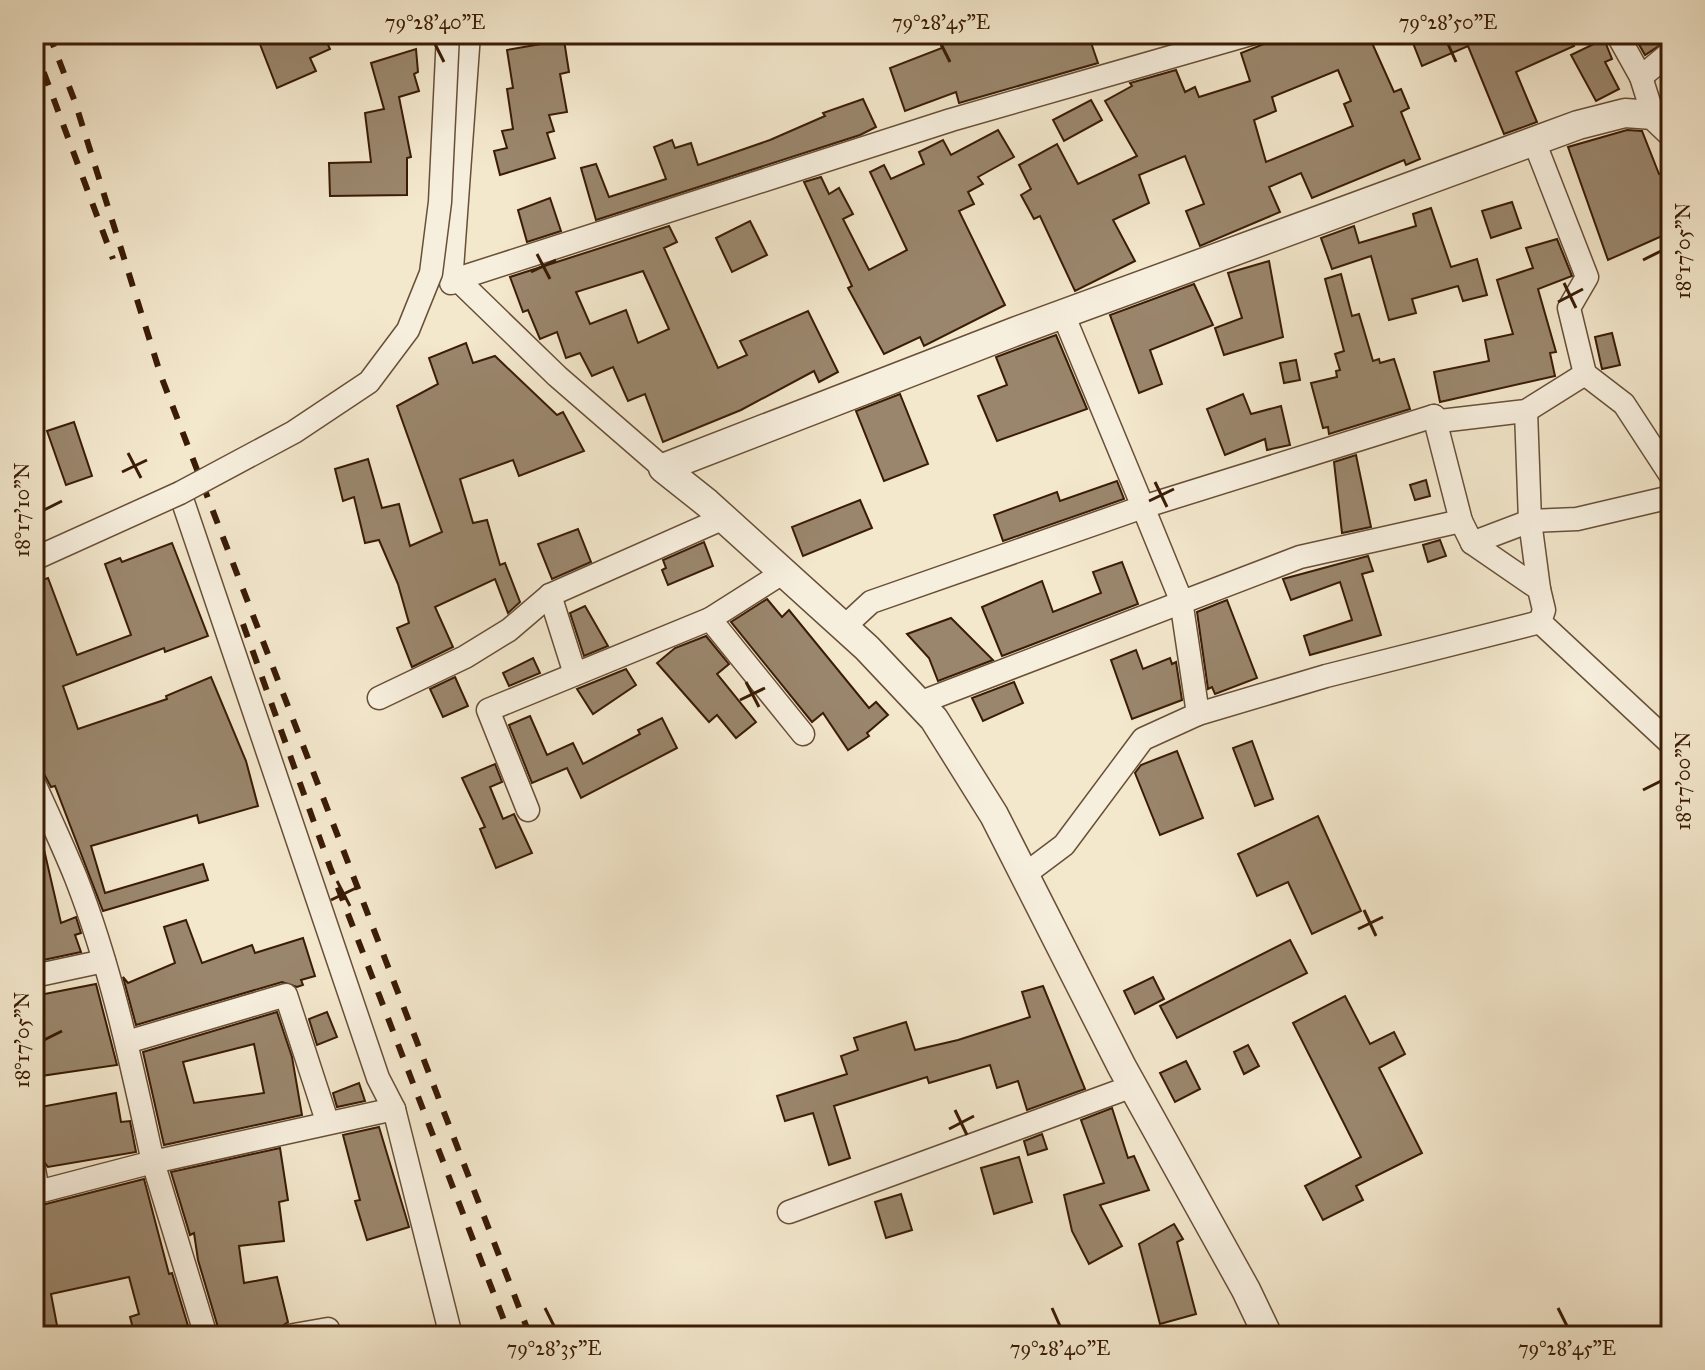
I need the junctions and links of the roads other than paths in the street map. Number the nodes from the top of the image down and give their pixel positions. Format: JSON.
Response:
{"nodes":[{"id":1,"x":448,"y":34,"type":"edge"},
{"id":2,"x":469,"y":34,"type":"edge"},
{"id":3,"x":1251,"y":34,"type":"edge"},
{"id":4,"x":1617,"y":34,"type":"edge"},
{"id":5,"x":1671,"y":52,"type":"edge"},
{"id":6,"x":1641,"y":77,"type":"junction"},
{"id":7,"x":1662,"y":124,"type":"edge"},
{"id":8,"x":1534,"y":141,"type":"junction"},
{"id":9,"x":457,"y":279,"type":"junction"},
{"id":10,"x":1063,"y":314,"type":"junction"},
{"id":11,"x":1585,"y":374,"type":"junction"},
{"id":12,"x":1526,"y":411,"type":"junction"},
{"id":13,"x":1434,"y":416,"type":"junction"},
{"id":14,"x":663,"y":468,"type":"junction"},
{"id":15,"x":1671,"y":476,"type":"edge"},
{"id":16,"x":180,"y":493,"type":"junction"},
{"id":17,"x":1671,"y":497,"type":"edge"},
{"id":18,"x":1143,"y":507,"type":"junction"},
{"id":19,"x":724,"y":518,"type":"junction"},
{"id":20,"x":1461,"y":521,"type":"junction"},
{"id":21,"x":1530,"y":521,"type":"junction"},
{"id":22,"x":1472,"y":543,"type":"junction"},
{"id":23,"x":34,"y":559,"type":"edge"},
{"id":24,"x":784,"y":572,"type":"junction"},
{"id":25,"x":1539,"y":589,"type":"junction"},
{"id":26,"x":550,"y":595,"type":"junction"},
{"id":27,"x":1181,"y":600,"type":"junction"},
{"id":28,"x":710,"y":619,"type":"junction"},
{"id":29,"x":1540,"y":622,"type":"junction"},
{"id":30,"x":844,"y":627,"type":"junction"},
{"id":31,"x":575,"y":674,"type":"junction"},
{"id":32,"x":379,"y":698,"type":"dead end"},
{"id":33,"x":919,"y":703,"type":"junction"},
{"id":34,"x":1198,"y":714,"type":"junction"},
{"id":35,"x":803,"y":734,"type":"dead end"},
{"id":36,"x":1671,"y":744,"type":"edge"},
{"id":37,"x":34,"y":783,"type":"edge"},
{"id":38,"x":528,"y":810,"type":"dead end"},
{"id":39,"x":1024,"y":875,"type":"junction"},
{"id":40,"x":104,"y":961,"type":"junction"},
{"id":41,"x":34,"y":976,"type":"edge"},
{"id":42,"x":127,"y":1042,"type":"junction"},
{"id":43,"x":1133,"y":1086,"type":"junction"},
{"id":44,"x":394,"y":1109,"type":"junction"},
{"id":45,"x":327,"y":1121,"type":"junction"},
{"id":46,"x":153,"y":1162,"type":"junction"},
{"id":47,"x":34,"y":1169,"type":"edge"},
{"id":48,"x":36,"y":1193,"type":"edge"},
{"id":49,"x":789,"y":1212,"type":"dead end"},
{"id":50,"x":328,"y":1329,"type":"dead end"},
{"id":51,"x":206,"y":1336,"type":"edge"},
{"id":52,"x":288,"y":1336,"type":"edge"},
{"id":53,"x":451,"y":1336,"type":"edge"},
{"id":54,"x":1268,"y":1336,"type":"edge"}],
"edges":[{"from":1,"to":16,"type":"street","bridge":true},
{"from":2,"to":9,"type":"street"},
{"from":3,"to":9,"type":"street"},
{"from":4,"to":6,"type":"street"},
{"from":5,"to":6,"type":"street"},
{"from":6,"to":7,"type":"street"},
{"from":7,"to":8,"type":"street"},
{"from":8,"to":10,"type":"street"},
{"from":8,"to":11,"type":"street"},
{"from":9,"to":14,"type":"street"},
{"from":10,"to":14,"type":"street"},
{"from":10,"to":18,"type":"street"},
{"from":11,"to":12,"type":"street"},
{"from":11,"to":15,"type":"street"},
{"from":12,"to":13,"type":"street"},
{"from":12,"to":21,"type":"street"},
{"from":13,"to":18,"type":"street"},
{"from":13,"to":20,"type":"street"},
{"from":14,"to":19,"type":"street"},
{"from":16,"to":23,"type":"street","bridge":true},
{"from":16,"to":44,"type":"street"},
{"from":17,"to":21,"type":"street"},
{"from":18,"to":27,"type":"street"},
{"from":18,"to":30,"type":"street"},
{"from":19,"to":24,"type":"street"},
{"from":19,"to":26,"type":"street"},
{"from":20,"to":22,"type":"street"},
{"from":20,"to":27,"type":"street"},
{"from":21,"to":22,"type":"street"},
{"from":21,"to":25,"type":"street"},
{"from":22,"to":25,"type":"street"},
{"from":24,"to":28,"type":"street"},
{"from":24,"to":30,"type":"street"},
{"from":25,"to":29,"type":"street"},
{"from":26,"to":31,"type":"street"},
{"from":26,"to":32,"type":"street"},
{"from":27,"to":33,"type":"street"},
{"from":27,"to":34,"type":"street"},
{"from":28,"to":31,"type":"street"},
{"from":28,"to":35,"type":"street"},
{"from":29,"to":34,"type":"street"},
{"from":29,"to":36,"type":"street"},
{"from":30,"to":33,"type":"street"},
{"from":31,"to":38,"type":"street"},
{"from":33,"to":39,"type":"street"},
{"from":34,"to":39,"type":"street"},
{"from":37,"to":40,"type":"street"},
{"from":39,"to":43,"type":"street"},
{"from":40,"to":41,"type":"street"},
{"from":40,"to":42,"type":"street"},
{"from":42,"to":45,"type":"street"},
{"from":42,"to":46,"type":"street"},
{"from":43,"to":49,"type":"street"},
{"from":43,"to":54,"type":"street"},
{"from":44,"to":45,"type":"street"},
{"from":44,"to":53,"type":"street"},
{"from":45,"to":46,"type":"street"},
{"from":46,"to":48,"type":"street"},
{"from":46,"to":51,"type":"street"},
{"from":47,"to":48,"type":"street"},
{"from":50,"to":52,"type":"street"}]}
